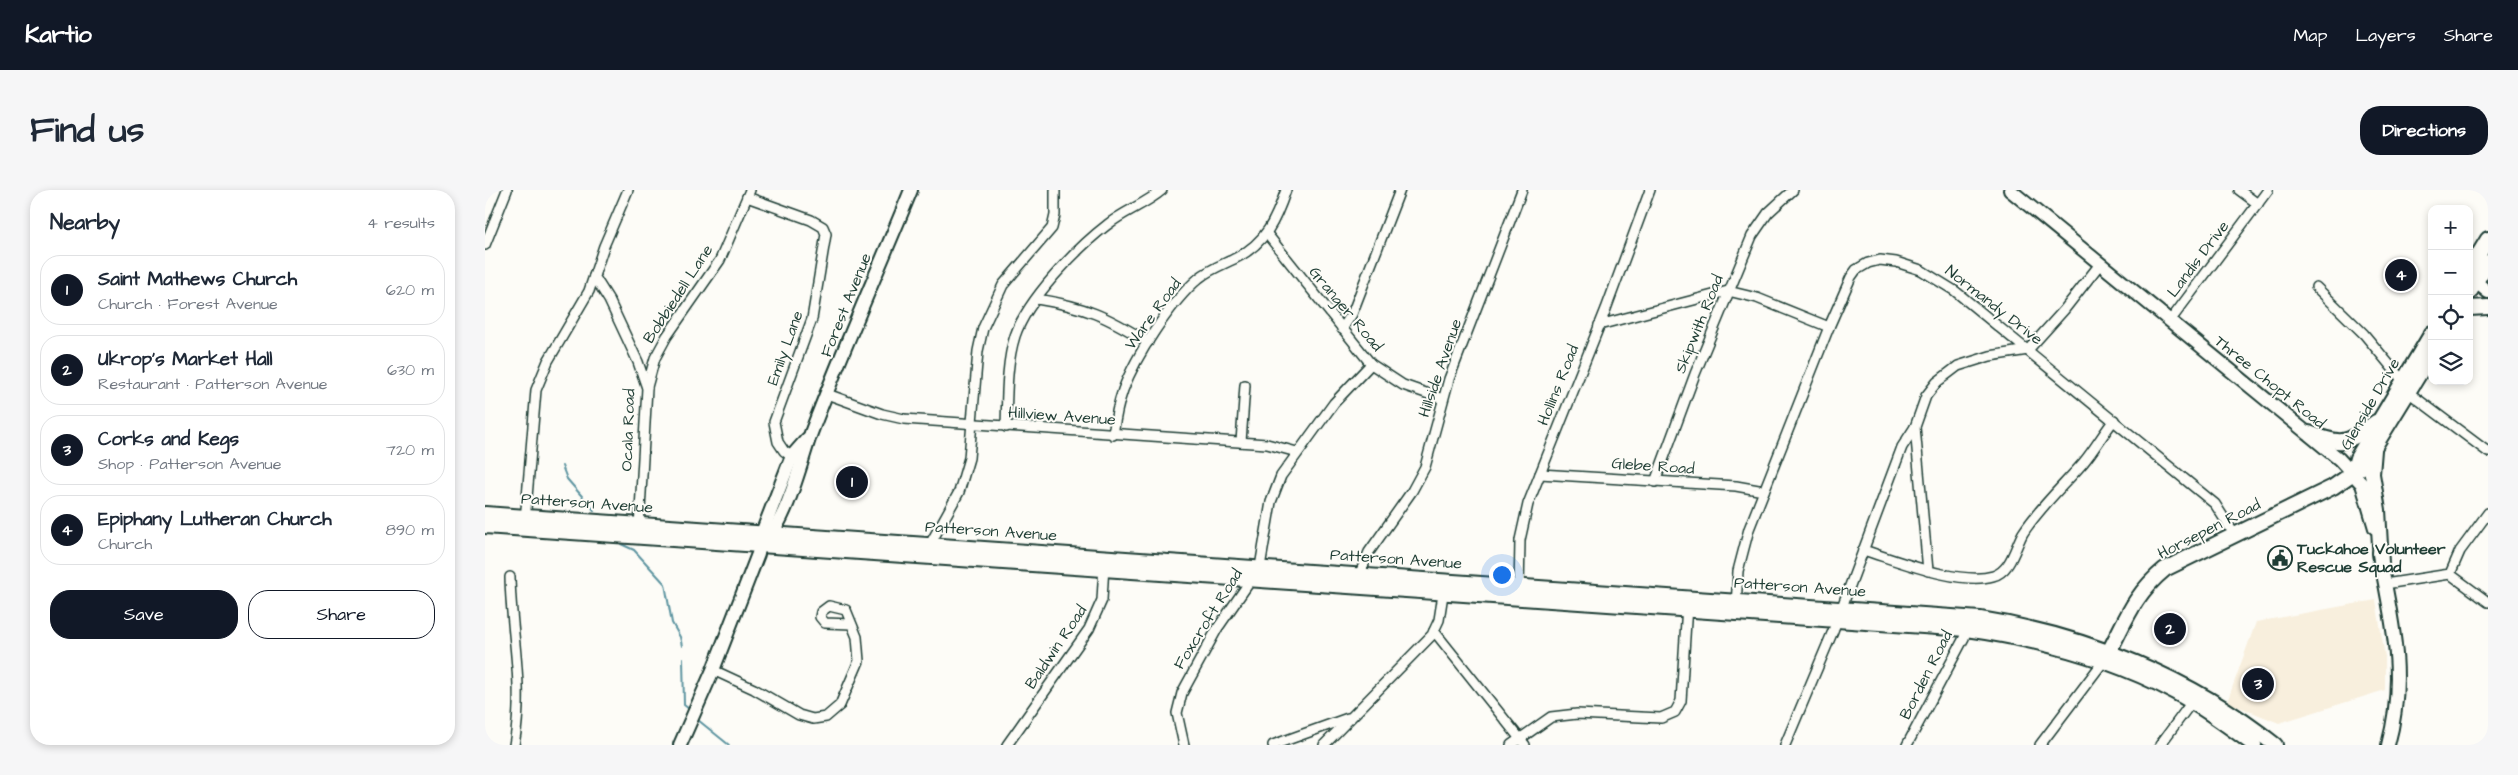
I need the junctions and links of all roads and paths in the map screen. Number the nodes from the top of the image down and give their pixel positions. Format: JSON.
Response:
{"nodes":[{"id":1,"x":507,"y":190,"type":"edge"},
{"id":2,"x":628,"y":190,"type":"edge"},
{"id":3,"x":911,"y":190,"type":"edge"},
{"id":4,"x":1055,"y":190,"type":"edge"},
{"id":5,"x":1162,"y":190,"type":"edge"},
{"id":6,"x":1286,"y":190,"type":"edge"},
{"id":7,"x":1400,"y":190,"type":"edge"},
{"id":8,"x":1521,"y":190,"type":"edge"},
{"id":9,"x":1650,"y":190,"type":"edge"},
{"id":10,"x":1793,"y":190,"type":"edge"},
{"id":11,"x":2010,"y":190,"type":"edge"},
{"id":12,"x":2239,"y":190,"type":"edge"},
{"id":13,"x":2268,"y":190,"type":"edge"},
{"id":14,"x":749,"y":194,"type":"edge"},
{"id":15,"x":2258,"y":204,"type":"junction"},
{"id":16,"x":1267,"y":234,"type":"junction"},
{"id":17,"x":2488,"y":239,"type":"edge"},
{"id":18,"x":485,"y":244,"type":"edge"},
{"id":19,"x":2100,"y":264,"type":"junction"},
{"id":20,"x":2477,"y":273,"type":"edge"},
{"id":21,"x":594,"y":276,"type":"junction"},
{"id":22,"x":2315,"y":287,"type":"dead end"},
{"id":23,"x":1728,"y":291,"type":"junction"},
{"id":24,"x":2488,"y":292,"type":"edge"},
{"id":25,"x":1037,"y":299,"type":"junction"},
{"id":26,"x":2488,"y":307,"type":"edge"},
{"id":27,"x":2473,"y":308,"type":"edge"},
{"id":28,"x":2170,"y":321,"type":"junction"},
{"id":29,"x":1599,"y":325,"type":"junction"},
{"id":30,"x":1829,"y":327,"type":"junction"},
{"id":31,"x":1342,"y":329,"type":"junction"},
{"id":32,"x":2428,"y":340,"type":"edge"},
{"id":33,"x":1148,"y":342,"type":"junction"},
{"id":34,"x":2028,"y":350,"type":"junction"},
{"id":35,"x":2428,"y":358,"type":"edge"},
{"id":36,"x":1371,"y":364,"type":"junction"},
{"id":37,"x":1245,"y":386,"type":"dead end"},
{"id":38,"x":2405,"y":387,"type":"junction"},
{"id":39,"x":647,"y":388,"type":"junction"},
{"id":40,"x":827,"y":394,"type":"junction"},
{"id":41,"x":1443,"y":399,"type":"junction"},
{"id":42,"x":2381,"y":418,"type":"junction"},
{"id":43,"x":2114,"y":420,"type":"junction"},
{"id":44,"x":973,"y":424,"type":"junction"},
{"id":45,"x":1006,"y":427,"type":"junction"},
{"id":46,"x":1915,"y":427,"type":"junction"},
{"id":47,"x":1113,"y":434,"type":"junction"},
{"id":48,"x":2309,"y":434,"type":"junction"},
{"id":49,"x":1241,"y":442,"type":"junction"},
{"id":50,"x":2375,"y":447,"type":"junction"},
{"id":51,"x":1297,"y":452,"type":"junction"},
{"id":52,"x":2488,"y":452,"type":"edge"},
{"id":53,"x":797,"y":460,"type":"junction"},
{"id":54,"x":2353,"y":472,"type":"junction"},
{"id":55,"x":1540,"y":474,"type":"junction"},
{"id":56,"x":1655,"y":482,"type":"junction"},
{"id":57,"x":1764,"y":491,"type":"junction"},
{"id":58,"x":2488,"y":513,"type":"edge"},
{"id":59,"x":485,"y":514,"type":"edge"},
{"id":60,"x":525,"y":522,"type":"junction"},
{"id":61,"x":485,"y":526,"type":"edge"},
{"id":62,"x":639,"y":530,"type":"junction"},
{"id":63,"x":2234,"y":534,"type":"junction"},
{"id":64,"x":766,"y":537,"type":"junction"},
{"id":65,"x":927,"y":550,"type":"junction"},
{"id":66,"x":1863,"y":550,"type":"junction"},
{"id":67,"x":1105,"y":562,"type":"junction"},
{"id":68,"x":2381,"y":563,"type":"junction"},
{"id":69,"x":1260,"y":567,"type":"junction"},
{"id":70,"x":1928,"y":570,"type":"junction"},
{"id":71,"x":2450,"y":574,"type":"junction"},
{"id":72,"x":510,"y":577,"type":"dead end"},
{"id":73,"x":1251,"y":578,"type":"junction"},
{"id":74,"x":1358,"y":580,"type":"junction"},
{"id":75,"x":2385,"y":584,"type":"junction"},
{"id":76,"x":1444,"y":586,"type":"junction"},
{"id":77,"x":1519,"y":591,"type":"junction"},
{"id":78,"x":2488,"y":602,"type":"edge"},
{"id":79,"x":1687,"y":603,"type":"junction"},
{"id":80,"x":1736,"y":606,"type":"junction"},
{"id":81,"x":1839,"y":613,"type":"junction"},
{"id":82,"x":1968,"y":623,"type":"junction"},
{"id":83,"x":851,"y":624,"type":"dead end"},
{"id":84,"x":1434,"y":631,"type":"junction"},
{"id":85,"x":2106,"y":657,"type":"junction"},
{"id":86,"x":713,"y":670,"type":"junction"},
{"id":87,"x":2195,"y":697,"type":"junction"},
{"id":88,"x":1349,"y":718,"type":"junction"},
{"id":89,"x":2394,"y":726,"type":"junction"},
{"id":90,"x":1522,"y":742,"type":"edge"},
{"id":91,"x":514,"y":745,"type":"edge"},
{"id":92,"x":680,"y":745,"type":"edge"},
{"id":93,"x":1007,"y":745,"type":"edge"},
{"id":94,"x":1184,"y":745,"type":"edge"},
{"id":95,"x":1273,"y":745,"type":"edge"},
{"id":96,"x":1324,"y":745,"type":"edge"},
{"id":97,"x":1511,"y":745,"type":"edge"},
{"id":98,"x":1785,"y":745,"type":"edge"},
{"id":99,"x":1907,"y":745,"type":"edge"},
{"id":100,"x":2041,"y":745,"type":"edge"},
{"id":101,"x":2161,"y":745,"type":"edge"},
{"id":102,"x":2254,"y":745,"type":"edge"},
{"id":103,"x":2275,"y":745,"type":"edge"},
{"id":104,"x":2388,"y":745,"type":"edge"},
{"id":105,"x":2394,"y":745,"type":"edge"}],
"edges":[{"from":1,"to":18,"type":"street"},
{"from":2,"to":21,"type":"street"},
{"from":3,"to":40,"type":"main road","name":"Forest Avenue"},
{"from":4,"to":44,"type":"street"},
{"from":5,"to":25,"type":"street"},
{"from":6,"to":16,"type":"street","name":"Ware Road"},
{"from":7,"to":31,"type":"street"},
{"from":8,"to":41,"type":"street","name":"Hillside Avenue"},
{"from":9,"to":29,"type":"street","name":"Hollins Road"},
{"from":10,"to":23,"type":"street","name":"Skipwith Road"},
{"from":11,"to":19,"type":"main road","name":"Three Chopt Road"},
{"from":12,"to":15,"type":"street"},
{"from":13,"to":15,"type":"street","name":"Landis Drive"},
{"from":14,"to":39,"type":"street","name":"Bobbiedell Lane"},
{"from":14,"to":53,"type":"street","name":"Emily Lane"},
{"from":15,"to":28,"type":"street","name":"Landis Drive"},
{"from":16,"to":31,"type":"street","name":"Granger Road"},
{"from":16,"to":33,"type":"street","name":"Ware Road"},
{"from":17,"to":20,"type":"main road"},
{"from":19,"to":28,"type":"main road","name":"Three Chopt Road"},
{"from":19,"to":34,"type":"street"},
{"from":20,"to":24,"type":"main road"},
{"from":21,"to":39,"type":"street","name":"Ocala Road"},
{"from":21,"to":60,"type":"street"},
{"from":22,"to":38,"type":"street"},
{"from":23,"to":29,"type":"street"},
{"from":23,"to":30,"type":"street"},
{"from":23,"to":56,"type":"street","name":"Skipwith Road"},
{"from":25,"to":33,"type":"street"},
{"from":25,"to":45,"type":"street"},
{"from":26,"to":27,"type":"main road"},
{"from":28,"to":48,"type":"main road","name":"Three Chopt Road"},
{"from":29,"to":55,"type":"street","name":"Hollins Road"},
{"from":30,"to":34,"type":"street","name":"Normandy Drive"},
{"from":30,"to":57,"type":"street","name":"Normandy Drive"},
{"from":31,"to":36,"type":"street","name":"Granger Road"},
{"from":32,"to":38,"type":"main road","name":"Glenside Drive"},
{"from":33,"to":47,"type":"street","name":"Ware Road"},
{"from":34,"to":43,"type":"street","name":"Normandy Drive"},
{"from":34,"to":46,"type":"street"},
{"from":35,"to":38,"type":"main road","name":"Glenside Drive"},
{"from":36,"to":41,"type":"street","name":"Granger Road"},
{"from":36,"to":51,"type":"street","name":"Foxcroft Road"},
{"from":37,"to":49,"type":"street"},
{"from":38,"to":42,"type":"main road","name":"Glenside Drive"},
{"from":38,"to":50,"type":"main road","name":"Glenside Drive"},
{"from":38,"to":52,"type":"street"},
{"from":39,"to":62,"type":"street","name":"Ocala Road"},
{"from":40,"to":44,"type":"street","name":"Hillview Avenue"},
{"from":40,"to":53,"type":"main road","name":"Forest Avenue"},
{"from":41,"to":74,"type":"street","name":"Hillside Avenue"},
{"from":42,"to":48,"type":"main road"},
{"from":42,"to":54,"type":"main road","name":"Glenside Drive"},
{"from":43,"to":63,"type":"street","name":"Normandy Drive"},
{"from":43,"to":70,"type":"street"},
{"from":44,"to":45,"type":"street","name":"Hillview Avenue"},
{"from":44,"to":65,"type":"street"},
{"from":45,"to":47,"type":"street","name":"Hillview Avenue"},
{"from":46,"to":66,"type":"street"},
{"from":46,"to":70,"type":"street"},
{"from":47,"to":49,"type":"street","name":"Hillview Avenue"},
{"from":48,"to":54,"type":"main road","name":"Three Chopt Road"},
{"from":49,"to":51,"type":"street","name":"Hillview Avenue"},
{"from":50,"to":54,"type":"main road","name":"Glenside Drive"},
{"from":50,"to":68,"type":"main road"},
{"from":51,"to":69,"type":"street","name":"Foxcroft Road"},
{"from":53,"to":64,"type":"main road","name":"Forest Avenue"},
{"from":54,"to":63,"type":"main road","name":"Horsepen Road"},
{"from":54,"to":68,"type":"main road","name":"Three Chopt Road"},
{"from":55,"to":56,"type":"street","name":"Glebe Road"},
{"from":55,"to":77,"type":"street","name":"Hollins Road"},
{"from":56,"to":57,"type":"street","name":"Glebe Road"},
{"from":57,"to":80,"type":"street","name":"Normandy Drive"},
{"from":58,"to":71,"type":"street"},
{"from":59,"to":60,"type":"main road","name":"Patterson Avenue"},
{"from":60,"to":61,"type":"main road","name":"Patterson Avenue"},
{"from":60,"to":62,"type":"main road","name":"Patterson Avenue"},
{"from":62,"to":64,"type":"main road","name":"Patterson Avenue"},
{"from":63,"to":85,"type":"main road","name":"Horsepen Road"},
{"from":64,"to":65,"type":"main road","name":"Patterson Avenue"},
{"from":64,"to":86,"type":"main road","name":"Forest Avenue"},
{"from":65,"to":67,"type":"main road","name":"Patterson Avenue"},
{"from":66,"to":70,"type":"street"},
{"from":66,"to":81,"type":"street"},
{"from":67,"to":69,"type":"main road","name":"Patterson Avenue"},
{"from":67,"to":73,"type":"main road","name":"Patterson Avenue"},
{"from":67,"to":93,"type":"street","name":"Baldwin Road"},
{"from":68,"to":75,"type":"main road","name":"Three Chopt Road"},
{"from":69,"to":73,"type":"street","name":"Foxcroft Road"},
{"from":69,"to":74,"type":"main road","name":"Patterson Avenue"},
{"from":71,"to":75,"type":"street"},
{"from":71,"to":78,"type":"street"},
{"from":72,"to":91,"type":"street"},
{"from":73,"to":74,"type":"main road","name":"Patterson Avenue"},
{"from":73,"to":94,"type":"street","name":"Foxcroft Road"},
{"from":74,"to":76,"type":"main road","name":"Patterson Avenue"},
{"from":75,"to":89,"type":"main road","name":"Three Chopt Road"},
{"from":76,"to":77,"type":"main road","name":"Patterson Avenue"},
{"from":76,"to":84,"type":"street"},
{"from":77,"to":79,"type":"main road","name":"Patterson Avenue"},
{"from":79,"to":80,"type":"main road","name":"Patterson Avenue"},
{"from":79,"to":90,"type":"street"},
{"from":80,"to":81,"type":"main road","name":"Patterson Avenue"},
{"from":81,"to":82,"type":"main road","name":"Patterson Avenue"},
{"from":81,"to":98,"type":"street"},
{"from":82,"to":85,"type":"main road","name":"Patterson Avenue"},
{"from":82,"to":99,"type":"street","name":"Borden Road"},
{"from":83,"to":86,"type":"street"},
{"from":84,"to":88,"type":"street"},
{"from":84,"to":90,"type":"street"},
{"from":85,"to":87,"type":"main road","name":"Patterson Avenue"},
{"from":85,"to":100,"type":"street","name":"Horsepen Road"},
{"from":86,"to":92,"type":"main road","name":"Forest Avenue"},
{"from":87,"to":101,"type":"street"},
{"from":87,"to":102,"type":"main road","name":"Patterson Avenue"},
{"from":87,"to":103,"type":"main road","name":"Patterson Avenue"},
{"from":88,"to":95,"type":"street"},
{"from":88,"to":96,"type":"street"},
{"from":89,"to":104,"type":"main road","name":"Three Chopt Road"},
{"from":89,"to":105,"type":"main road","name":"Three Chopt Road"},
{"from":90,"to":97,"type":"street"}]}
